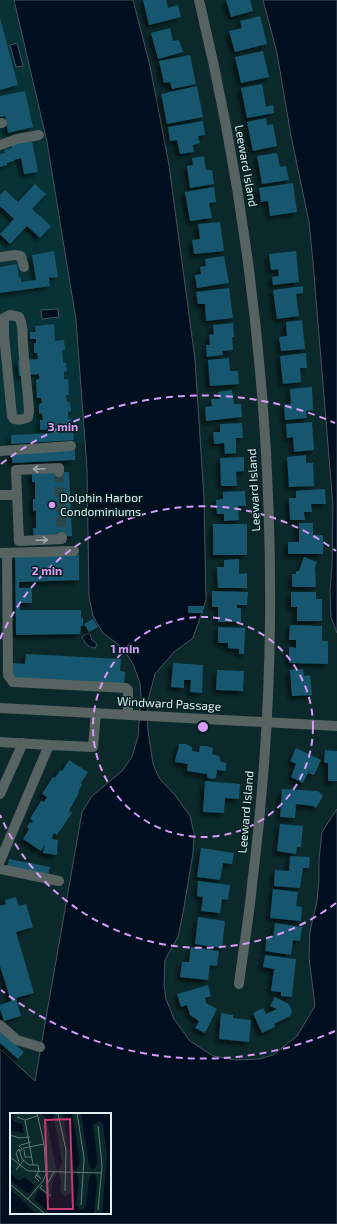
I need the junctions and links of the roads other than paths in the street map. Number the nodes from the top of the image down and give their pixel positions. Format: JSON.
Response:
{"nodes":[{"id":1,"x":199,"y":0,"type":"edge"},
{"id":2,"x":39,"y":135,"type":"dead end"},
{"id":3,"x":0,"y":145,"type":"edge"},
{"id":4,"x":0,"y":257,"type":"edge"},
{"id":5,"x":24,"y":267,"type":"dead end"},
{"id":6,"x":4,"y":370,"type":"edge"},
{"id":7,"x":71,"y":446,"type":"dead end"},
{"id":8,"x":0,"y":451,"type":"edge"},
{"id":9,"x":60,"y":472,"type":"dead end"},
{"id":10,"x":17,"y":495,"type":"junction"},
{"id":11,"x":0,"y":496,"type":"edge"},
{"id":12,"x":62,"y":537,"type":"dead end"},
{"id":13,"x":74,"y":551,"type":"dead end"},
{"id":14,"x":4,"y":553,"type":"edge"},
{"id":15,"x":0,"y":708,"type":"edge"},
{"id":16,"x":96,"y":713,"type":"junction"},
{"id":17,"x":132,"y":714,"type":"junction"},
{"id":18,"x":266,"y":722,"type":"junction"},
{"id":19,"x":337,"y":726,"type":"edge"},
{"id":20,"x":0,"y":742,"type":"edge"},
{"id":21,"x":23,"y":743,"type":"junction"},
{"id":22,"x":49,"y":745,"type":"junction"},
{"id":23,"x":0,"y":794,"type":"edge"},
{"id":24,"x":0,"y":861,"type":"edge"},
{"id":25,"x":0,"y":869,"type":"edge"},
{"id":26,"x":59,"y":881,"type":"dead end"},
{"id":27,"x":239,"y":984,"type":"dead end"},
{"id":28,"x":0,"y":1025,"type":"edge"},
{"id":29,"x":40,"y":1047,"type":"dead end"}],
"edges":[{"from":1,"to":18,"type":"street","name":"Leeward Island"},
{"from":2,"to":3,"type":"street"},
{"from":4,"to":5,"type":"street"},
{"from":6,"to":6,"type":"street"},
{"from":7,"to":8,"type":"street"},
{"from":9,"to":10,"type":"street","one_way":true},
{"from":10,"to":11,"type":"street"},
{"from":10,"to":12,"type":"street","one_way":true},
{"from":13,"to":14,"type":"street"},
{"from":14,"to":17,"type":"street"},
{"from":15,"to":16,"type":"street","name":"Windward Passage"},
{"from":16,"to":17,"type":"street","name":"Windward Passage"},
{"from":16,"to":22,"type":"street"},
{"from":17,"to":18,"type":"street","name":"Windward Passage"},
{"from":18,"to":19,"type":"street","name":"Windward Passage"},
{"from":18,"to":27,"type":"street","name":"Leeward Island"},
{"from":20,"to":21,"type":"street"},
{"from":21,"to":22,"type":"street"},
{"from":21,"to":23,"type":"street"},
{"from":22,"to":24,"type":"street"},
{"from":25,"to":26,"type":"street"},
{"from":28,"to":29,"type":"street"}]}
